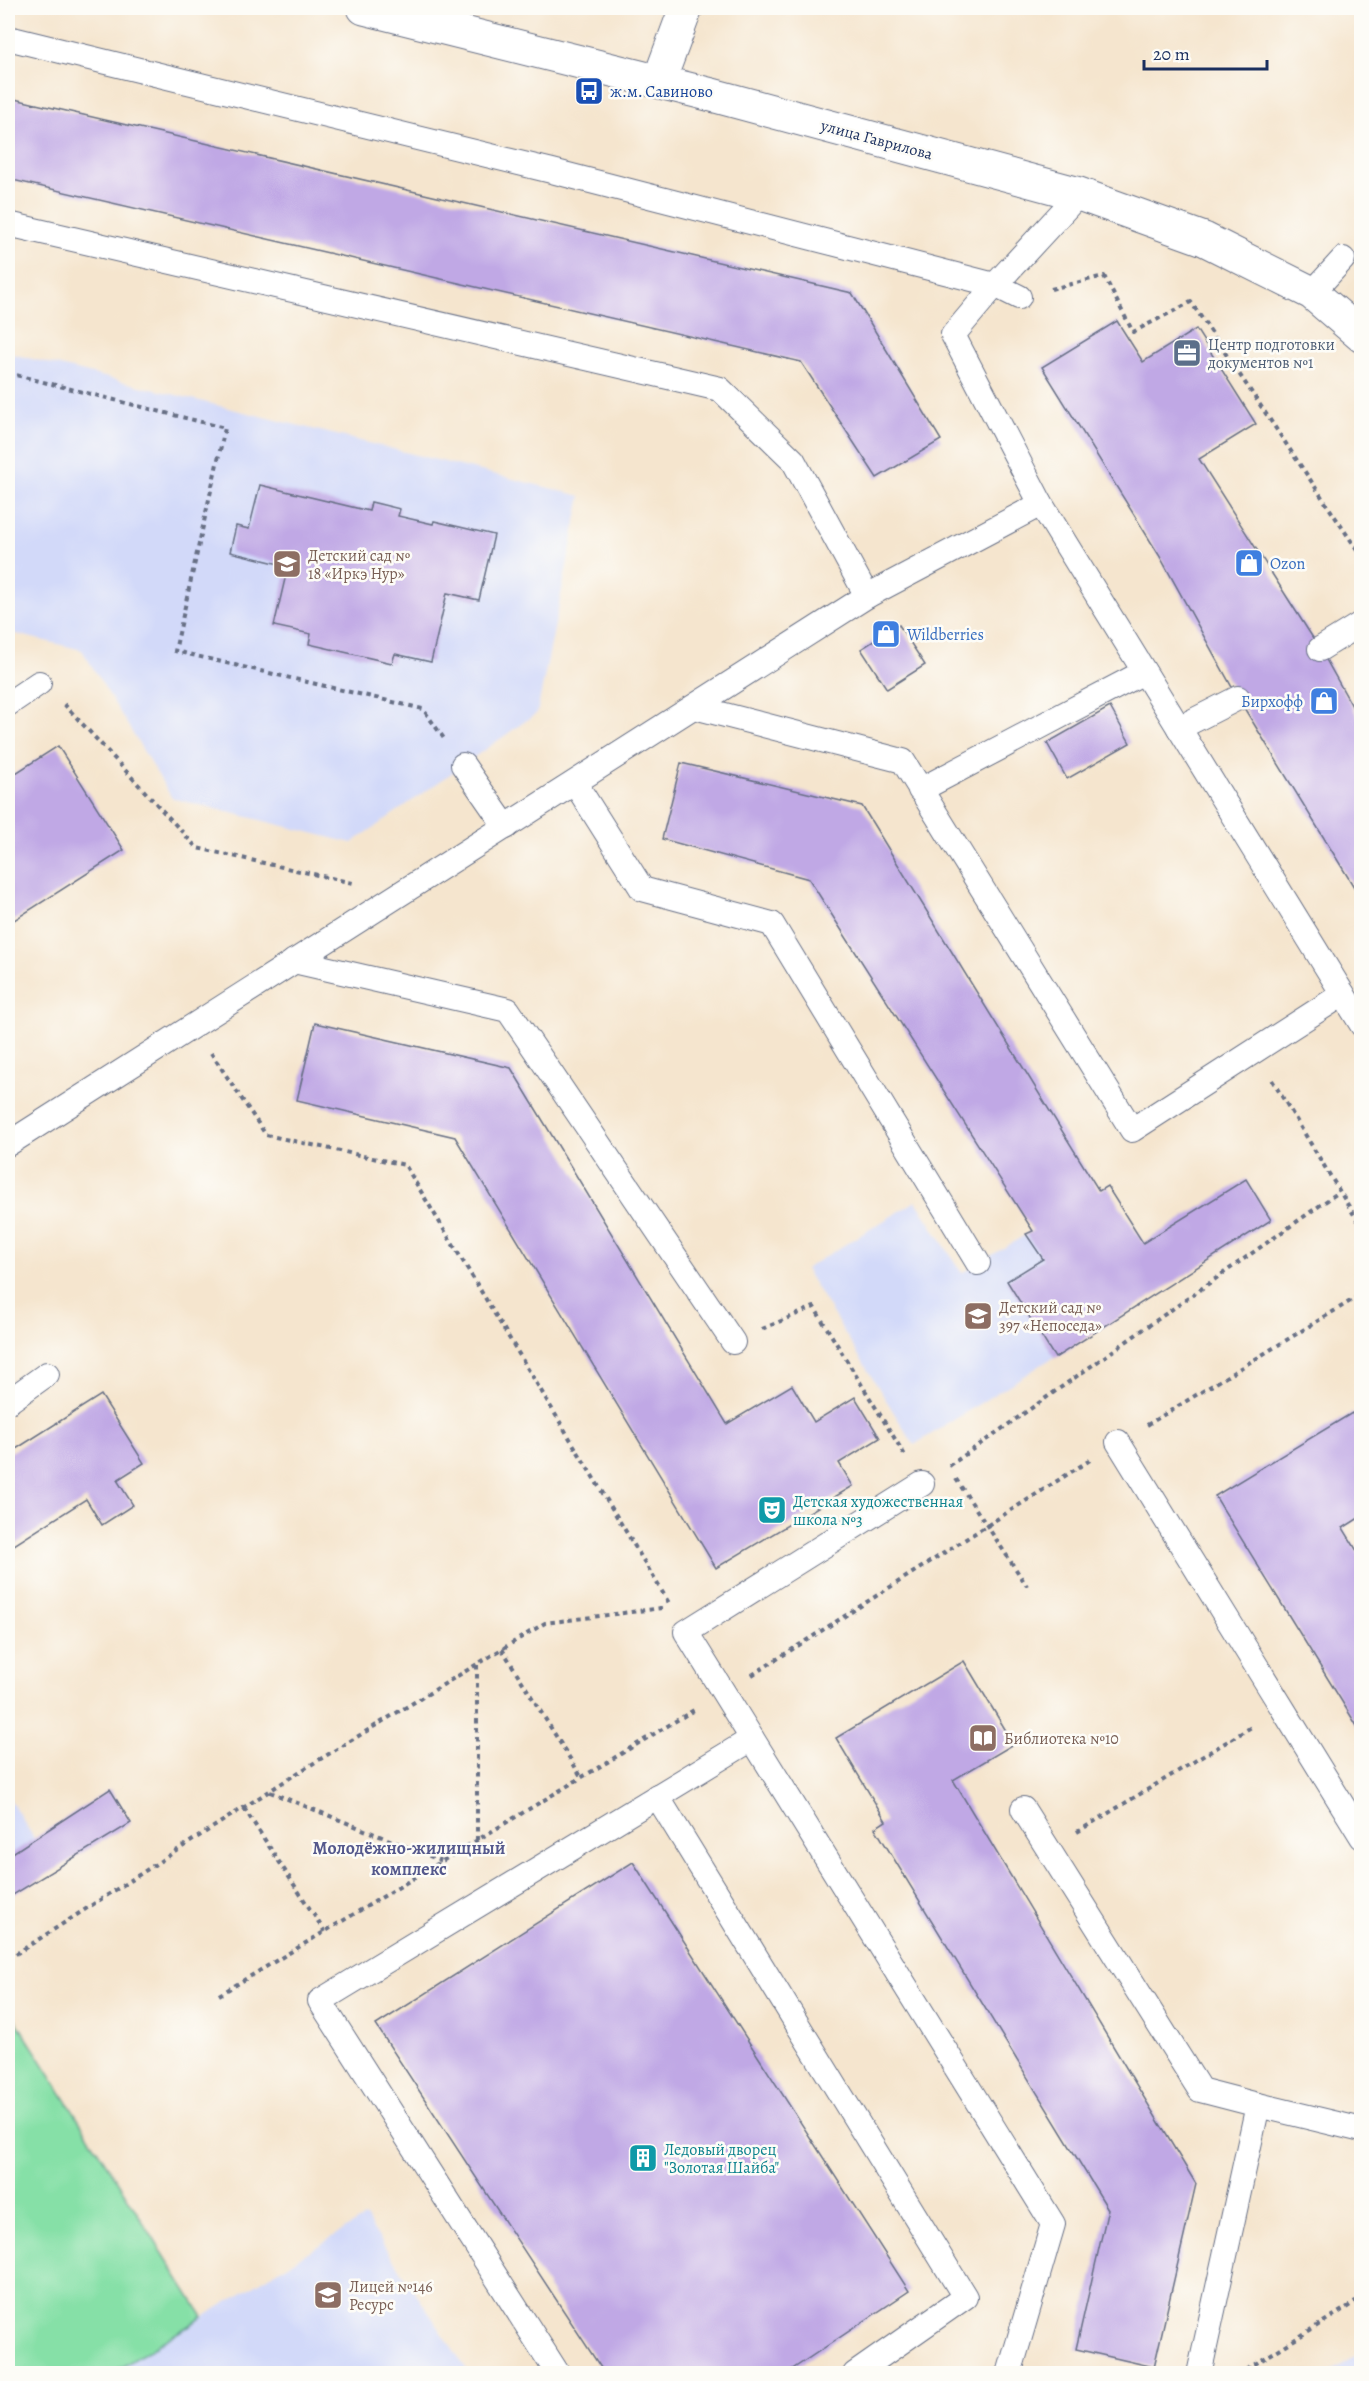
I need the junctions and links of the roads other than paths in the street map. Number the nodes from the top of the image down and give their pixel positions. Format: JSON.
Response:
{"nodes":[{"id":1,"x":364,"y":8,"type":"edge"},
{"id":2,"x":686,"y":8,"type":"edge"},
{"id":3,"x":8,"y":38,"type":"edge"},
{"id":4,"x":659,"y":81,"type":"junction"},
{"id":5,"x":1079,"y":194,"type":"junction"},
{"id":6,"x":8,"y":224,"type":"edge"},
{"id":7,"x":1343,"y":259,"type":"dead end"},
{"id":8,"x":994,"y":285,"type":"junction"},
{"id":9,"x":1312,"y":293,"type":"junction"},
{"id":10,"x":1019,"y":297,"type":"road end"},
{"id":11,"x":1362,"y":336,"type":"edge"},
{"id":12,"x":1041,"y":504,"type":"junction"},
{"id":13,"x":867,"y":596,"type":"junction"},
{"id":14,"x":1362,"y":623,"type":"edge"},
{"id":15,"x":1320,"y":649,"type":"dead end"},
{"id":16,"x":1144,"y":672,"type":"junction"},
{"id":17,"x":39,"y":683,"type":"road end"},
{"id":18,"x":1239,"y":698,"type":"dead end"},
{"id":19,"x":8,"y":704,"type":"edge"},
{"id":20,"x":694,"y":707,"type":"junction"},
{"id":21,"x":1179,"y":728,"type":"junction"},
{"id":22,"x":462,"y":765,"type":"road end"},
{"id":23,"x":575,"y":783,"type":"junction"},
{"id":24,"x":920,"y":790,"type":"junction"},
{"id":25,"x":506,"y":827,"type":"junction"},
{"id":26,"x":294,"y":961,"type":"junction"},
{"id":27,"x":1342,"y":994,"type":"junction"},
{"id":28,"x":1362,"y":1025,"type":"edge"},
{"id":29,"x":8,"y":1144,"type":"edge"},
{"id":30,"x":978,"y":1263,"type":"dead end"},
{"id":31,"x":733,"y":1342,"type":"road end"},
{"id":32,"x":47,"y":1374,"type":"dead end"},
{"id":33,"x":8,"y":1402,"type":"edge"},
{"id":34,"x":1118,"y":1442,"type":"road end"},
{"id":35,"x":922,"y":1484,"type":"road end"},
{"id":36,"x":752,"y":1739,"type":"junction"},
{"id":37,"x":657,"y":1796,"type":"junction"},
{"id":38,"x":1023,"y":1809,"type":"dead end"},
{"id":39,"x":1362,"y":1837,"type":"edge"},
{"id":40,"x":1258,"y":2105,"type":"junction"},
{"id":41,"x":1362,"y":2130,"type":"edge"},
{"id":42,"x":558,"y":2373,"type":"edge"},
{"id":43,"x":855,"y":2373,"type":"edge"},
{"id":44,"x":1009,"y":2373,"type":"edge"},
{"id":45,"x":1199,"y":2373,"type":"edge"}],
"edges":[{"from":1,"to":4,"type":"street","name":"улица Гаврилова"},
{"from":2,"to":4,"type":"street"},
{"from":3,"to":8,"type":"lane"},
{"from":4,"to":5,"type":"street","name":"улица Гаврилова"},
{"from":5,"to":8,"type":"lane"},
{"from":5,"to":9,"type":"street","name":"улица Гаврилова"},
{"from":6,"to":13,"type":"lane"},
{"from":7,"to":9,"type":"lane"},
{"from":8,"to":10,"type":"lane"},
{"from":8,"to":12,"type":"lane"},
{"from":9,"to":11,"type":"street","name":"улица Гаврилова"},
{"from":12,"to":13,"type":"lane"},
{"from":12,"to":16,"type":"lane"},
{"from":13,"to":20,"type":"lane"},
{"from":14,"to":15,"type":"lane"},
{"from":16,"to":21,"type":"lane"},
{"from":16,"to":24,"type":"lane"},
{"from":17,"to":19,"type":"lane"},
{"from":18,"to":21,"type":"lane"},
{"from":20,"to":23,"type":"lane"},
{"from":20,"to":24,"type":"lane"},
{"from":21,"to":27,"type":"lane"},
{"from":22,"to":25,"type":"lane"},
{"from":23,"to":25,"type":"lane"},
{"from":23,"to":30,"type":"lane"},
{"from":24,"to":27,"type":"lane"},
{"from":25,"to":26,"type":"lane"},
{"from":26,"to":29,"type":"lane"},
{"from":26,"to":31,"type":"lane"},
{"from":27,"to":28,"type":"lane"},
{"from":32,"to":33,"type":"lane"},
{"from":34,"to":39,"type":"lane"},
{"from":35,"to":36,"type":"lane"},
{"from":36,"to":37,"type":"lane"},
{"from":36,"to":44,"type":"lane"},
{"from":37,"to":42,"type":"lane"},
{"from":37,"to":43,"type":"lane"},
{"from":38,"to":40,"type":"lane"},
{"from":40,"to":41,"type":"lane"},
{"from":40,"to":45,"type":"lane"}]}
